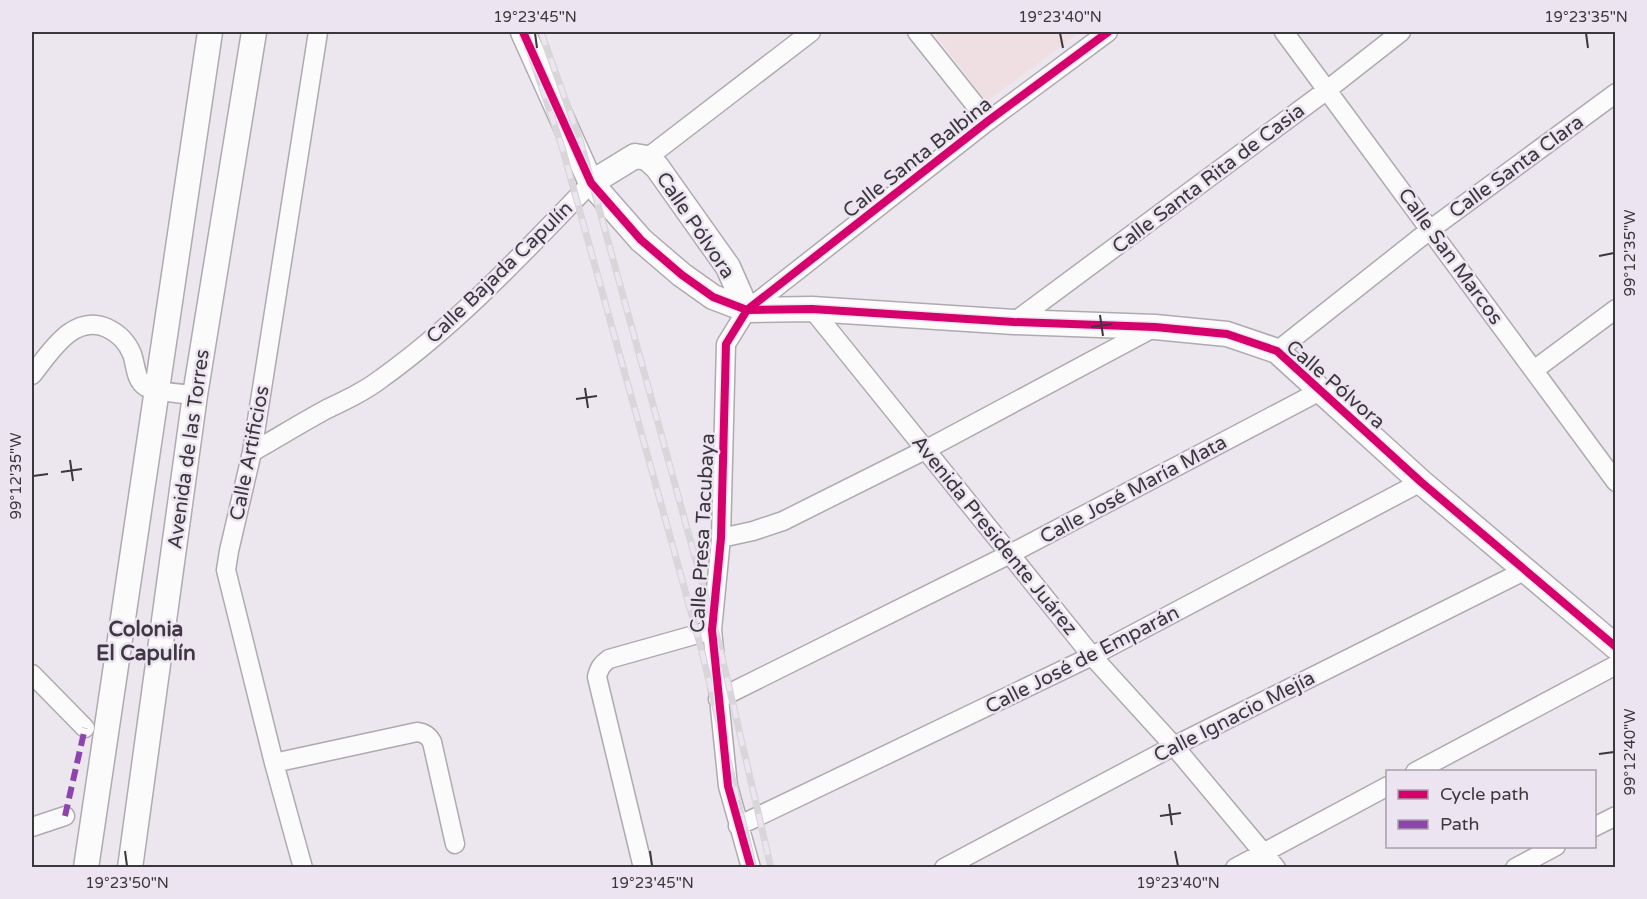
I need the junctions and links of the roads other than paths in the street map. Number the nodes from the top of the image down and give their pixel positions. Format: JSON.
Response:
{"nodes":[{"id":1,"x":210,"y":32,"type":"edge"},
{"id":2,"x":254,"y":32,"type":"edge"},
{"id":3,"x":318,"y":32,"type":"edge"},
{"id":4,"x":524,"y":32,"type":"edge"},
{"id":5,"x":811,"y":32,"type":"edge"},
{"id":6,"x":917,"y":32,"type":"edge"},
{"id":7,"x":1108,"y":32,"type":"edge"},
{"id":8,"x":1284,"y":32,"type":"edge"},
{"id":9,"x":1401,"y":32,"type":"edge"},
{"id":10,"x":1327,"y":90,"type":"junction"},
{"id":11,"x":1616,"y":93,"type":"edge"},
{"id":12,"x":987,"y":121,"type":"junction"},
{"id":13,"x":647,"y":158,"type":"junction"},
{"id":14,"x":591,"y":183,"type":"junction"},
{"id":15,"x":1431,"y":229,"type":"junction"},
{"id":16,"x":812,"y":309,"type":"junction"},
{"id":17,"x":1616,"y":309,"type":"edge"},
{"id":18,"x":747,"y":310,"type":"junction"},
{"id":19,"x":1014,"y":322,"type":"junction"},
{"id":20,"x":1155,"y":327,"type":"junction"},
{"id":21,"x":1277,"y":351,"type":"junction"},
{"id":22,"x":1534,"y":370,"type":"junction"},
{"id":23,"x":32,"y":375,"type":"edge"},
{"id":24,"x":158,"y":390,"type":"junction"},
{"id":25,"x":1322,"y":390,"type":"junction"},
{"id":26,"x":195,"y":395,"type":"junction"},
{"id":27,"x":927,"y":449,"type":"junction"},
{"id":28,"x":252,"y":452,"type":"junction"},
{"id":29,"x":1421,"y":482,"type":"junction"},
{"id":30,"x":1616,"y":482,"type":"edge"},
{"id":31,"x":722,"y":537,"type":"junction"},
{"id":32,"x":1010,"y":554,"type":"junction"},
{"id":33,"x":1526,"y":570,"type":"junction"},
{"id":34,"x":712,"y":630,"type":"junction"},
{"id":35,"x":1616,"y":647,"type":"edge"},
{"id":36,"x":1092,"y":656,"type":"junction"},
{"id":37,"x":1616,"y":665,"type":"edge"},
{"id":38,"x":32,"y":674,"type":"edge"},
{"id":39,"x":718,"y":699,"type":"junction"},
{"id":40,"x":85,"y":728,"type":"dead end"},
{"id":41,"x":1174,"y":746,"type":"junction"},
{"id":42,"x":274,"y":763,"type":"junction"},
{"id":43,"x":1417,"y":770,"type":"edge"},
{"id":44,"x":1386,"y":787,"type":"edge"},
{"id":45,"x":65,"y":816,"type":"dead end"},
{"id":46,"x":1616,"y":816,"type":"edge"},
{"id":47,"x":738,"y":826,"type":"junction"},
{"id":48,"x":1596,"y":826,"type":"edge"},
{"id":49,"x":32,"y":827,"type":"edge"},
{"id":50,"x":455,"y":844,"type":"dead end"},
{"id":51,"x":1552,"y":848,"type":"edge"},
{"id":52,"x":1263,"y":852,"type":"junction"},
{"id":53,"x":86,"y":867,"type":"edge"},
{"id":54,"x":130,"y":867,"type":"edge"},
{"id":55,"x":303,"y":867,"type":"edge"},
{"id":56,"x":644,"y":867,"type":"edge"},
{"id":57,"x":751,"y":867,"type":"edge"},
{"id":58,"x":944,"y":867,"type":"edge"},
{"id":59,"x":1235,"y":867,"type":"edge"},
{"id":60,"x":1276,"y":867,"type":"edge"},
{"id":61,"x":1515,"y":867,"type":"edge"}],
"edges":[{"from":1,"to":24,"type":"street","name":"Avenida de las Torres"},
{"from":2,"to":26,"type":"street","name":"Avenida de las Torres"},
{"from":3,"to":28,"type":"street","name":"Calle Artificios"},
{"from":4,"to":14,"type":"street"},
{"from":5,"to":13,"type":"street"},
{"from":6,"to":12,"type":"street"},
{"from":7,"to":12,"type":"street","name":"Calle Santa Balbina"},
{"from":8,"to":10,"type":"street","name":"Calle San Marcos"},
{"from":9,"to":10,"type":"street","name":"Calle Santa Rita de Casia"},
{"from":10,"to":15,"type":"street","name":"Calle San Marcos"},
{"from":10,"to":19,"type":"street","name":"Calle Santa Rita de Casia"},
{"from":11,"to":15,"type":"street","name":"Calle Santa Clara"},
{"from":12,"to":18,"type":"street","name":"Calle Santa Balbina"},
{"from":13,"to":14,"type":"street","name":"Calle Pólvora"},
{"from":13,"to":18,"type":"street","name":"Calle Pólvora"},
{"from":14,"to":18,"type":"street"},
{"from":14,"to":28,"type":"street","name":"Calle Bajada Capulín"},
{"from":15,"to":21,"type":"street","name":"Calle Santa Clara"},
{"from":15,"to":22,"type":"street","name":"Calle San Marcos"},
{"from":16,"to":18,"type":"street","name":"Calle Pólvora"},
{"from":16,"to":19,"type":"street","name":"Calle Pólvora"},
{"from":16,"to":27,"type":"street","name":"Avenida Presidente Juárez"},
{"from":17,"to":22,"type":"street"},
{"from":18,"to":31,"type":"street","name":"Calle Presa Tacubaya"},
{"from":19,"to":20,"type":"street","name":"Calle Pólvora"},
{"from":20,"to":21,"type":"street","name":"Calle Pólvora"},
{"from":20,"to":27,"type":"street"},
{"from":21,"to":25,"type":"street","name":"Calle Pólvora"},
{"from":22,"to":30,"type":"street","name":"Calle San Marcos"},
{"from":23,"to":24,"type":"street"},
{"from":24,"to":26,"type":"street"},
{"from":24,"to":53,"type":"street","name":"Avenida de las Torres"},
{"from":25,"to":29,"type":"street","name":"Calle Pólvora"},
{"from":25,"to":32,"type":"street","name":"Calle José María Mata"},
{"from":26,"to":54,"type":"street","name":"Avenida de las Torres"},
{"from":27,"to":31,"type":"street"},
{"from":27,"to":32,"type":"street","name":"Avenida Presidente Juárez"},
{"from":28,"to":42,"type":"street","name":"Calle Artificios"},
{"from":29,"to":33,"type":"street","name":"Calle Pólvora"},
{"from":29,"to":36,"type":"street","name":"Calle José de Emparán"},
{"from":31,"to":34,"type":"street","name":"Calle Presa Tacubaya"},
{"from":32,"to":36,"type":"street","name":"Avenida Presidente Juárez"},
{"from":32,"to":39,"type":"street","name":"Calle José María Mata"},
{"from":33,"to":35,"type":"street","name":"Calle Pólvora"},
{"from":33,"to":41,"type":"street","name":"Calle Ignacio Mejía"},
{"from":34,"to":39,"type":"street","name":"Calle Presa Tacubaya"},
{"from":34,"to":56,"type":"street"},
{"from":36,"to":41,"type":"street","name":"Avenida Presidente Juárez"},
{"from":36,"to":47,"type":"street","name":"Calle José de Emparán"},
{"from":37,"to":43,"type":"street"},
{"from":38,"to":40,"type":"street"},
{"from":39,"to":47,"type":"street","name":"Calle Presa Tacubaya"},
{"from":41,"to":52,"type":"street","name":"Avenida Presidente Juárez"},
{"from":41,"to":58,"type":"street","name":"Calle Ignacio Mejía"},
{"from":42,"to":50,"type":"street"},
{"from":42,"to":55,"type":"street","name":"Calle Artificios"},
{"from":44,"to":52,"type":"street"},
{"from":45,"to":49,"type":"street"},
{"from":46,"to":48,"type":"street"},
{"from":47,"to":57,"type":"street","name":"Calle Presa Tacubaya"},
{"from":51,"to":61,"type":"street"},
{"from":52,"to":59,"type":"street"},
{"from":52,"to":60,"type":"street","name":"Avenida Presidente Juárez"}]}
